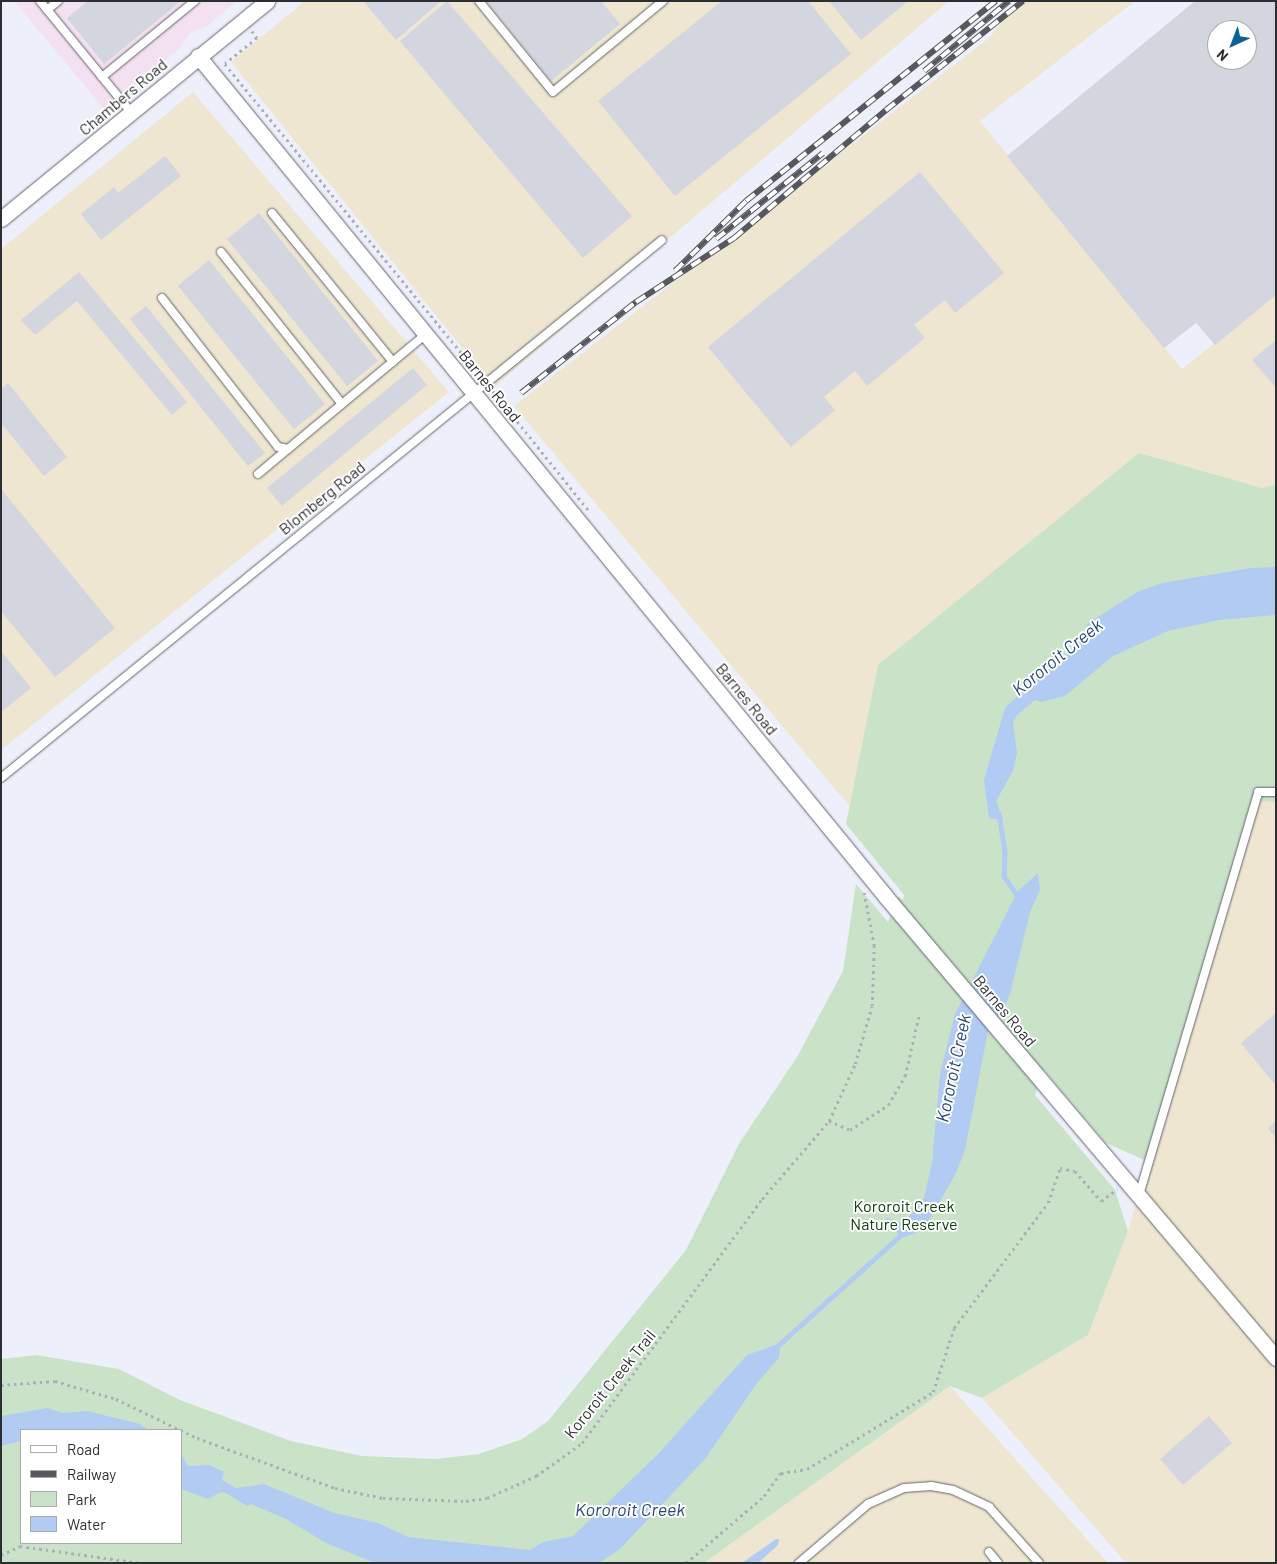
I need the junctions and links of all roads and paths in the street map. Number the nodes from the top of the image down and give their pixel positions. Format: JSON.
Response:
{"nodes":[{"id":1,"x":40,"y":1,"type":"edge"},
{"id":2,"x":58,"y":1,"type":"edge"},
{"id":3,"x":195,"y":1,"type":"edge"},
{"id":4,"x":267,"y":1,"type":"edge"},
{"id":5,"x":479,"y":1,"type":"edge"},
{"id":6,"x":663,"y":1,"type":"edge"},
{"id":7,"x":48,"y":10,"type":"junction"},
{"id":8,"x":243,"y":20,"type":"junction"},
{"id":9,"x":198,"y":56,"type":"junction"},
{"id":10,"x":102,"y":77,"type":"junction"},
{"id":11,"x":132,"y":112,"type":"junction"},
{"id":12,"x":272,"y":213,"type":"dead end"},
{"id":13,"x":1,"y":220,"type":"edge"},
{"id":14,"x":662,"y":240,"type":"dead end"},
{"id":15,"x":221,"y":252,"type":"dead end"},
{"id":16,"x":162,"y":298,"type":"dead end"},
{"id":17,"x":426,"y":334,"type":"junction"},
{"id":18,"x":393,"y":362,"type":"junction"},
{"id":19,"x":486,"y":382,"type":"junction"},
{"id":20,"x":473,"y":392,"type":"junction"},
{"id":21,"x":342,"y":404,"type":"junction"},
{"id":22,"x":288,"y":450,"type":"junction"},
{"id":23,"x":258,"y":474,"type":"dead end"},
{"id":24,"x":578,"y":520,"type":"junction"},
{"id":25,"x":1,"y":778,"type":"edge"},
{"id":26,"x":1276,"y":792,"type":"edge"},
{"id":27,"x":868,"y":891,"type":"dead end"},
{"id":28,"x":919,"y":1015,"type":"dead end"},
{"id":29,"x":829,"y":1121,"type":"junction"},
{"id":30,"x":1126,"y":1182,"type":"junction"},
{"id":31,"x":1138,"y":1196,"type":"junction"},
{"id":32,"x":1276,"y":1358,"type":"edge"},
{"id":33,"x":1,"y":1385,"type":"edge"},
{"id":34,"x":178,"y":1429,"type":"edge"},
{"id":35,"x":182,"y":1431,"type":"edge"},
{"id":36,"x":989,"y":1552,"type":"dead end"},
{"id":37,"x":1,"y":1555,"type":"edge"},
{"id":38,"x":141,"y":1563,"type":"edge"},
{"id":39,"x":686,"y":1563,"type":"edge"},
{"id":40,"x":799,"y":1563,"type":"edge"},
{"id":41,"x":998,"y":1563,"type":"edge"},
{"id":42,"x":1039,"y":1563,"type":"edge"}],
"edges":[{"from":1,"to":7,"type":"lane"},
{"from":2,"to":7,"type":"lane"},
{"from":3,"to":10,"type":"lane"},
{"from":4,"to":8,"type":"street","name":"Chambers Road"},
{"from":5,"to":6,"type":"lane"},
{"from":7,"to":10,"type":"lane"},
{"from":8,"to":9,"type":"street","name":"Chambers Road"},
{"from":8,"to":19,"type":"path"},
{"from":9,"to":11,"type":"street","name":"Chambers Road"},
{"from":9,"to":17,"type":"street","name":"Barnes Road"},
{"from":10,"to":11,"type":"lane"},
{"from":11,"to":13,"type":"street","name":"Chambers Road"},
{"from":12,"to":18,"type":"lane"},
{"from":14,"to":19,"type":"lane","name":"Blomberg Road"},
{"from":15,"to":21,"type":"lane"},
{"from":16,"to":22,"type":"lane"},
{"from":17,"to":18,"type":"lane"},
{"from":17,"to":20,"type":"street","name":"Barnes Road"},
{"from":18,"to":21,"type":"lane"},
{"from":19,"to":20,"type":"lane","name":"Blomberg Road"},
{"from":19,"to":24,"type":"path"},
{"from":20,"to":24,"type":"street","name":"Barnes Road"},
{"from":20,"to":25,"type":"lane","name":"Blomberg Road"},
{"from":21,"to":22,"type":"lane"},
{"from":22,"to":23,"type":"lane"},
{"from":24,"to":30,"type":"street","name":"Barnes Road"},
{"from":26,"to":31,"type":"lane"},
{"from":27,"to":29,"type":"path","name":"Kororoit Creek Trail"},
{"from":28,"to":29,"type":"path"},
{"from":29,"to":35,"type":"path","name":"Kororoit Creek Trail"},
{"from":30,"to":31,"type":"street","name":"Barnes Road"},
{"from":30,"to":39,"type":"path"},
{"from":31,"to":32,"type":"street","name":"Barnes Road"},
{"from":33,"to":34,"type":"path","name":"Kororoit Creek Trail"},
{"from":36,"to":41,"type":"lane"},
{"from":37,"to":38,"type":"path"},
{"from":40,"to":42,"type":"lane"}]}
